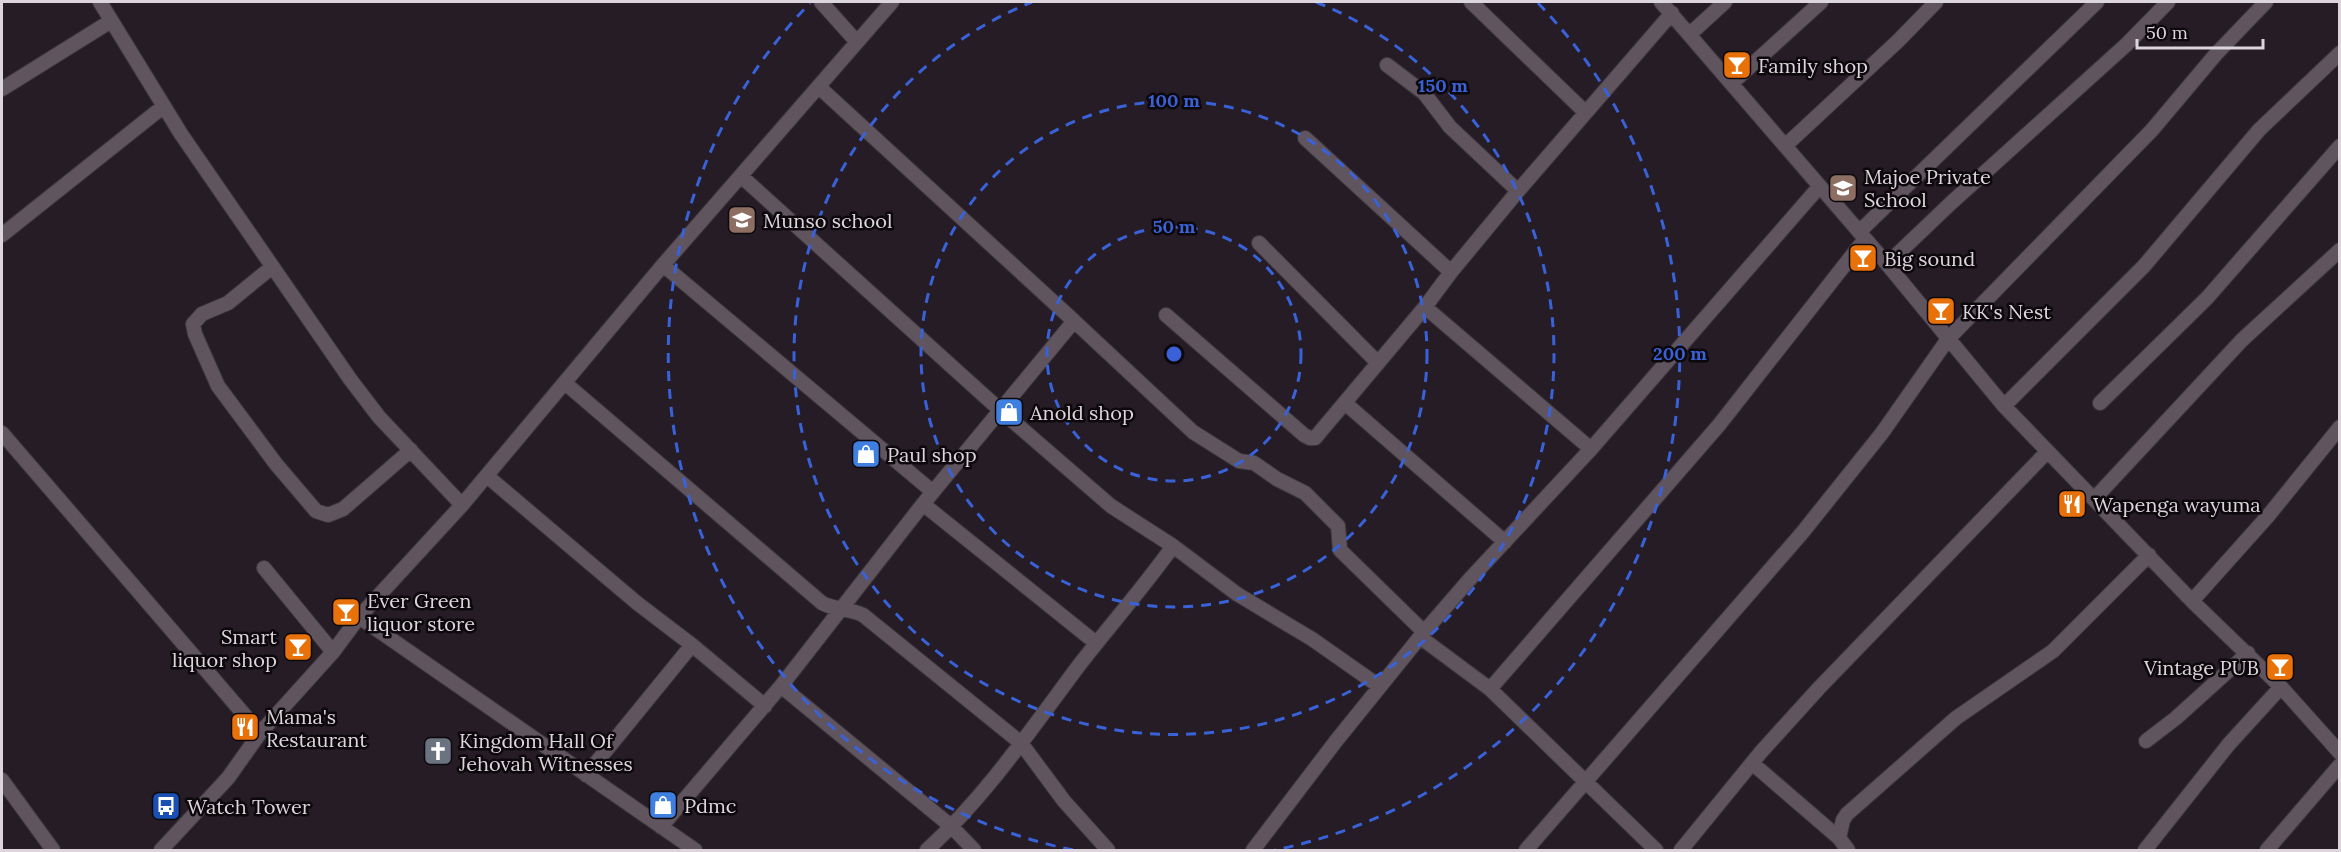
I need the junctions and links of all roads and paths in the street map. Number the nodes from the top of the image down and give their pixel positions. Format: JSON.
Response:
{"nodes":[{"id":1,"x":100,"y":2,"type":"edge"},
{"id":2,"x":821,"y":2,"type":"edge"},
{"id":3,"x":892,"y":2,"type":"edge"},
{"id":4,"x":1471,"y":2,"type":"edge"},
{"id":5,"x":1661,"y":2,"type":"edge"},
{"id":6,"x":1725,"y":2,"type":"edge"},
{"id":7,"x":1821,"y":2,"type":"edge"},
{"id":8,"x":1936,"y":2,"type":"edge"},
{"id":9,"x":2097,"y":2,"type":"edge"},
{"id":10,"x":2168,"y":2,"type":"edge"},
{"id":11,"x":2266,"y":2,"type":"edge"},
{"id":12,"x":1672,"y":13,"type":"junction"},
{"id":13,"x":111,"y":21,"type":"junction"},
{"id":14,"x":1690,"y":34,"type":"junction"},
{"id":15,"x":856,"y":41,"type":"junction"},
{"id":16,"x":2340,"y":53,"type":"edge"},
{"id":17,"x":1387,"y":66,"type":"dead end"},
{"id":18,"x":1732,"y":83,"type":"junction"},
{"id":19,"x":819,"y":87,"type":"junction"},
{"id":20,"x":2,"y":89,"type":"edge"},
{"id":21,"x":164,"y":106,"type":"junction"},
{"id":22,"x":1584,"y":111,"type":"junction"},
{"id":23,"x":1305,"y":138,"type":"dead end"},
{"id":24,"x":1785,"y":146,"type":"junction"},
{"id":25,"x":2340,"y":146,"type":"edge"},
{"id":26,"x":741,"y":176,"type":"junction"},
{"id":27,"x":1819,"y":187,"type":"junction"},
{"id":28,"x":1518,"y":190,"type":"junction"},
{"id":29,"x":2,"y":235,"type":"edge"},
{"id":30,"x":1862,"y":236,"type":"junction"},
{"id":31,"x":1259,"y":243,"type":"dead end"},
{"id":32,"x":2340,"y":250,"type":"edge"},
{"id":33,"x":1887,"y":264,"type":"junction"},
{"id":34,"x":663,"y":265,"type":"junction"},
{"id":35,"x":272,"y":267,"type":"junction"},
{"id":36,"x":1451,"y":272,"type":"junction"},
{"id":37,"x":1425,"y":307,"type":"junction"},
{"id":38,"x":1166,"y":315,"type":"dead end"},
{"id":39,"x":1074,"y":321,"type":"junction"},
{"id":40,"x":1948,"y":339,"type":"junction"},
{"id":41,"x":1378,"y":363,"type":"junction"},
{"id":42,"x":565,"y":383,"type":"junction"},
{"id":43,"x":1345,"y":403,"type":"junction"},
{"id":44,"x":2100,"y":403,"type":"dead end"},
{"id":45,"x":2004,"y":406,"type":"junction"},
{"id":46,"x":1000,"y":410,"type":"junction"},
{"id":47,"x":2340,"y":427,"type":"edge"},
{"id":48,"x":2,"y":433,"type":"edge"},
{"id":49,"x":1591,"y":449,"type":"junction"},
{"id":50,"x":411,"y":450,"type":"junction"},
{"id":51,"x":2047,"y":452,"type":"junction"},
{"id":52,"x":487,"y":476,"type":"junction"},
{"id":53,"x":933,"y":492,"type":"junction"},
{"id":54,"x":2095,"y":498,"type":"junction"},
{"id":55,"x":923,"y":504,"type":"junction"},
{"id":56,"x":462,"y":505,"type":"junction"},
{"id":57,"x":1505,"y":542,"type":"junction"},
{"id":58,"x":1173,"y":546,"type":"junction"},
{"id":59,"x":2149,"y":555,"type":"junction"},
{"id":60,"x":264,"y":568,"type":"dead end"},
{"id":61,"x":2192,"y":601,"type":"junction"},
{"id":62,"x":843,"y":609,"type":"junction"},
{"id":63,"x":359,"y":617,"type":"junction"},
{"id":64,"x":1422,"y":635,"type":"junction"},
{"id":65,"x":1096,"y":643,"type":"junction"},
{"id":66,"x":692,"y":645,"type":"junction"},
{"id":67,"x":333,"y":652,"type":"junction"},
{"id":68,"x":2248,"y":653,"type":"junction"},
{"id":69,"x":781,"y":686,"type":"junction"},
{"id":70,"x":1379,"y":686,"type":"junction"},
{"id":71,"x":2282,"y":687,"type":"junction"},
{"id":72,"x":1490,"y":689,"type":"junction"},
{"id":73,"x":765,"y":706,"type":"junction"},
{"id":74,"x":260,"y":733,"type":"junction"},
{"id":75,"x":2146,"y":741,"type":"dead end"},
{"id":76,"x":1021,"y":743,"type":"junction"},
{"id":77,"x":2340,"y":753,"type":"edge"},
{"id":78,"x":1752,"y":764,"type":"junction"},
{"id":79,"x":2340,"y":765,"type":"edge"},
{"id":80,"x":586,"y":775,"type":"junction"},
{"id":81,"x":2,"y":780,"type":"edge"},
{"id":82,"x":1586,"y":783,"type":"junction"},
{"id":83,"x":661,"y":827,"type":"junction"},
{"id":84,"x":952,"y":827,"type":"junction"},
{"id":85,"x":1839,"y":838,"type":"junction"},
{"id":86,"x":53,"y":850,"type":"edge"},
{"id":87,"x":161,"y":850,"type":"edge"},
{"id":88,"x":695,"y":850,"type":"edge"},
{"id":89,"x":927,"y":850,"type":"edge"},
{"id":90,"x":974,"y":850,"type":"edge"},
{"id":91,"x":1108,"y":850,"type":"edge"},
{"id":92,"x":1253,"y":850,"type":"edge"},
{"id":93,"x":1526,"y":850,"type":"edge"},
{"id":94,"x":1656,"y":850,"type":"edge"},
{"id":95,"x":1681,"y":850,"type":"edge"},
{"id":96,"x":1848,"y":850,"type":"edge"},
{"id":97,"x":2145,"y":850,"type":"edge"},
{"id":98,"x":2267,"y":850,"type":"edge"}],
"edges":[{"from":1,"to":13,"type":"street"},
{"from":2,"to":15,"type":"street"},
{"from":3,"to":15,"type":"street"},
{"from":4,"to":22,"type":"street"},
{"from":5,"to":12,"type":"street"},
{"from":6,"to":14,"type":"street"},
{"from":7,"to":18,"type":"street"},
{"from":8,"to":24,"type":"street"},
{"from":9,"to":30,"type":"street"},
{"from":10,"to":33,"type":"street"},
{"from":11,"to":40,"type":"street"},
{"from":12,"to":14,"type":"street"},
{"from":12,"to":22,"type":"street"},
{"from":13,"to":20,"type":"street"},
{"from":13,"to":21,"type":"street"},
{"from":14,"to":18,"type":"street"},
{"from":15,"to":19,"type":"street"},
{"from":16,"to":45,"type":"street"},
{"from":17,"to":28,"type":"street"},
{"from":18,"to":24,"type":"street"},
{"from":19,"to":26,"type":"street"},
{"from":19,"to":39,"type":"street"},
{"from":21,"to":29,"type":"street"},
{"from":21,"to":35,"type":"street"},
{"from":22,"to":28,"type":"street"},
{"from":23,"to":36,"type":"street"},
{"from":24,"to":27,"type":"street"},
{"from":25,"to":44,"type":"street"},
{"from":26,"to":34,"type":"street"},
{"from":26,"to":46,"type":"street"},
{"from":27,"to":30,"type":"street"},
{"from":27,"to":49,"type":"street"},
{"from":28,"to":36,"type":"street"},
{"from":30,"to":33,"type":"street"},
{"from":30,"to":72,"type":"street"},
{"from":31,"to":41,"type":"street"},
{"from":32,"to":54,"type":"street"},
{"from":33,"to":40,"type":"street"},
{"from":34,"to":42,"type":"street"},
{"from":34,"to":53,"type":"street"},
{"from":35,"to":50,"type":"street"},
{"from":35,"to":50,"type":"street"},
{"from":36,"to":37,"type":"street"},
{"from":37,"to":41,"type":"street"},
{"from":37,"to":49,"type":"street"},
{"from":38,"to":43,"type":"street"},
{"from":39,"to":46,"type":"street"},
{"from":39,"to":64,"type":"street"},
{"from":40,"to":45,"type":"street"},
{"from":40,"to":82,"type":"street"},
{"from":41,"to":43,"type":"street"},
{"from":42,"to":52,"type":"street"},
{"from":42,"to":62,"type":"street"},
{"from":43,"to":57,"type":"street"},
{"from":45,"to":51,"type":"street"},
{"from":46,"to":53,"type":"street"},
{"from":46,"to":58,"type":"street"},
{"from":47,"to":61,"type":"street"},
{"from":48,"to":74,"type":"street"},
{"from":49,"to":57,"type":"street"},
{"from":50,"to":56,"type":"street"},
{"from":51,"to":54,"type":"street"},
{"from":51,"to":78,"type":"street"},
{"from":52,"to":56,"type":"street"},
{"from":52,"to":66,"type":"street"},
{"from":53,"to":55,"type":"street"},
{"from":54,"to":59,"type":"street"},
{"from":55,"to":62,"type":"street"},
{"from":55,"to":65,"type":"street"},
{"from":56,"to":63,"type":"street"},
{"from":57,"to":64,"type":"street"},
{"from":58,"to":65,"type":"street"},
{"from":58,"to":70,"type":"street"},
{"from":59,"to":61,"type":"street"},
{"from":59,"to":85,"type":"street"},
{"from":60,"to":67,"type":"street"},
{"from":61,"to":68,"type":"street"},
{"from":62,"to":69,"type":"street"},
{"from":62,"to":76,"type":"street"},
{"from":63,"to":67,"type":"street"},
{"from":63,"to":80,"type":"street"},
{"from":64,"to":70,"type":"street"},
{"from":64,"to":72,"type":"street"},
{"from":65,"to":76,"type":"street"},
{"from":66,"to":73,"type":"street"},
{"from":66,"to":80,"type":"street"},
{"from":67,"to":74,"type":"street"},
{"from":68,"to":71,"type":"street"},
{"from":68,"to":75,"type":"street"},
{"from":69,"to":73,"type":"street"},
{"from":69,"to":84,"type":"street"},
{"from":70,"to":92,"type":"street"},
{"from":71,"to":77,"type":"street"},
{"from":71,"to":97,"type":"street"},
{"from":72,"to":82,"type":"street"},
{"from":73,"to":83,"type":"street"},
{"from":74,"to":87,"type":"street"},
{"from":76,"to":84,"type":"street"},
{"from":76,"to":91,"type":"street"},
{"from":78,"to":85,"type":"street"},
{"from":78,"to":95,"type":"street"},
{"from":79,"to":98,"type":"street"},
{"from":80,"to":83,"type":"street"},
{"from":81,"to":86,"type":"street"},
{"from":82,"to":93,"type":"street"},
{"from":82,"to":94,"type":"street"},
{"from":83,"to":88,"type":"street"},
{"from":84,"to":89,"type":"street"},
{"from":84,"to":90,"type":"street"},
{"from":85,"to":96,"type":"street"}]}
